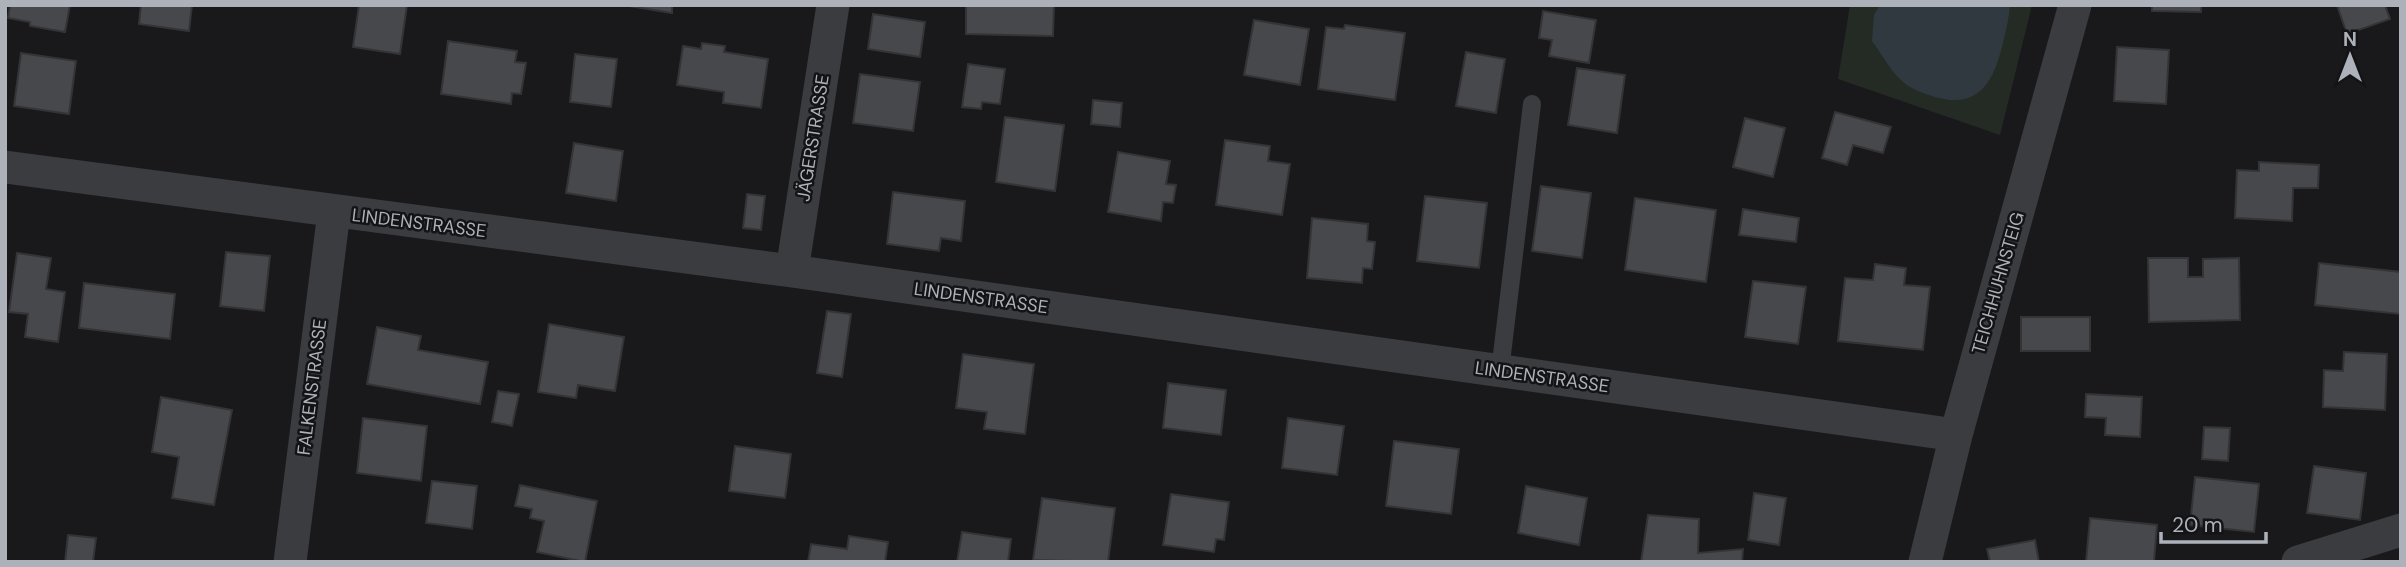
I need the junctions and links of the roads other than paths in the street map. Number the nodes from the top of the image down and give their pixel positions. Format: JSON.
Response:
{"nodes":[{"id":1,"x":833,"y":5,"type":"edge"},
{"id":2,"x":2075,"y":5,"type":"edge"},
{"id":3,"x":1532,"y":104,"type":"dead end"},
{"id":4,"x":5,"y":167,"type":"edge"},
{"id":5,"x":334,"y":212,"type":"junction"},
{"id":6,"x":792,"y":271,"type":"junction"},
{"id":7,"x":1500,"y":371,"type":"junction"},
{"id":8,"x":1956,"y":435,"type":"junction"},
{"id":9,"x":2401,"y":530,"type":"edge"},
{"id":10,"x":290,"y":562,"type":"edge"},
{"id":11,"x":1925,"y":562,"type":"edge"},
{"id":12,"x":2298,"y":562,"type":"edge"}],
"edges":[{"from":1,"to":6,"type":"street","name":"JÄGERSTRASSE"},
{"from":2,"to":8,"type":"street","name":"TEICHHUHNSTEIG"},
{"from":3,"to":7,"type":"lane"},
{"from":4,"to":5,"type":"street","name":"LINDENSTRASSE"},
{"from":5,"to":6,"type":"street","name":"LINDENSTRASSE"},
{"from":5,"to":10,"type":"street","name":"FALKENSTRASSE"},
{"from":6,"to":7,"type":"street","name":"LINDENSTRASSE"},
{"from":7,"to":8,"type":"street","name":"LINDENSTRASSE"},
{"from":8,"to":11,"type":"street","name":"TEICHHUHNSTEIG"},
{"from":9,"to":12,"type":"street"}]}
